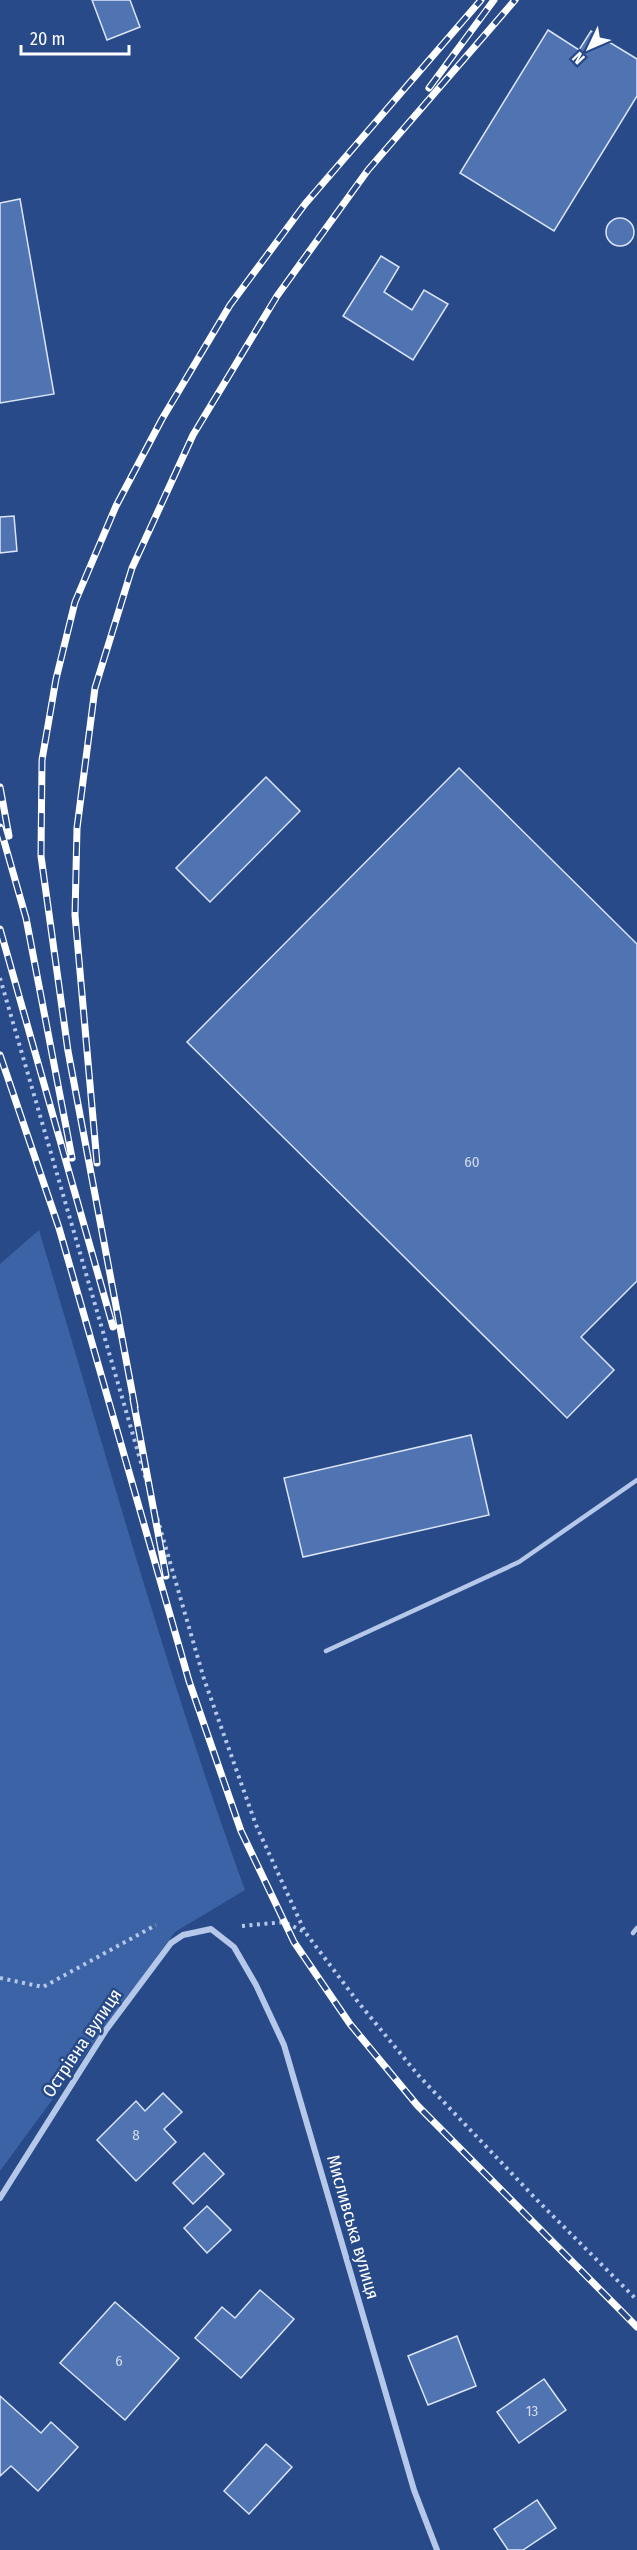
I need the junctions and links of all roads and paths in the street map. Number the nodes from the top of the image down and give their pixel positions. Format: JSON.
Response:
{"nodes":[{"id":1,"x":0,"y":978,"type":"edge"},
{"id":2,"x":637,"y":1480,"type":"edge"},
{"id":3,"x":326,"y":1651,"type":"dead end"},
{"id":4,"x":167,"y":1926,"type":"dead end"},
{"id":5,"x":211,"y":1929,"type":"junction"},
{"id":6,"x":305,"y":1932,"type":"junction"},
{"id":7,"x":0,"y":1978,"type":"edge"},
{"id":8,"x":0,"y":2198,"type":"edge"},
{"id":9,"x":637,"y":2300,"type":"edge"},
{"id":10,"x":437,"y":2550,"type":"edge"}],
"edges":[{"from":1,"to":6,"type":"path"},
{"from":2,"to":3,"type":"lane"},
{"from":4,"to":7,"type":"path"},
{"from":5,"to":6,"type":"path"},
{"from":5,"to":8,"type":"street","name":"Острівна вулиця"},
{"from":5,"to":10,"type":"street","name":"Мисливська вулиця"},
{"from":6,"to":9,"type":"path"}]}
